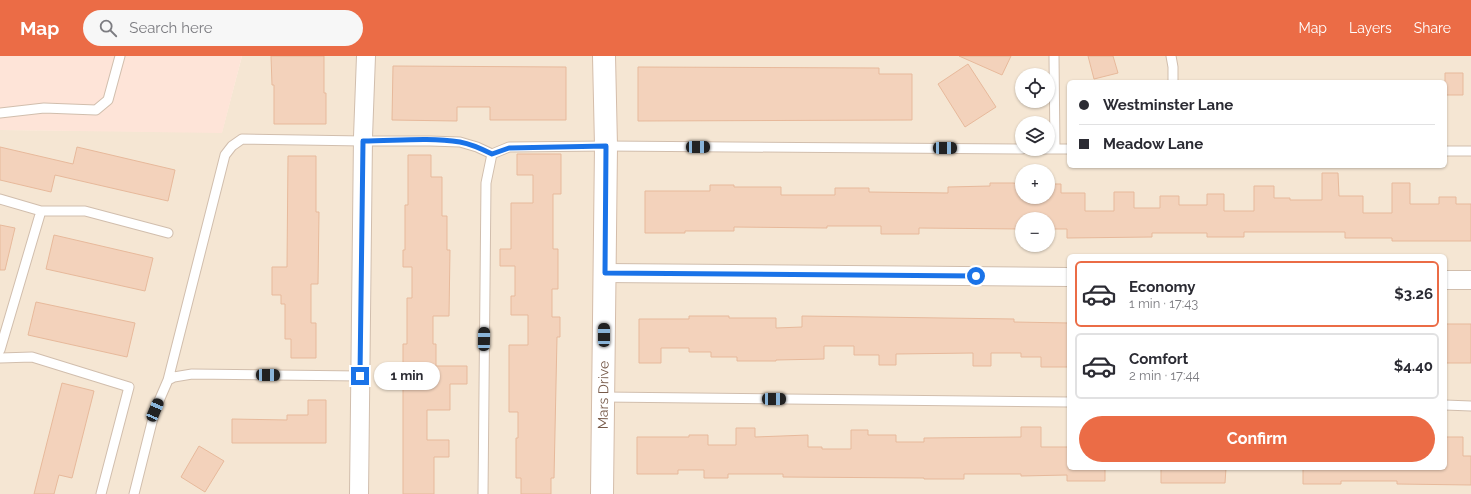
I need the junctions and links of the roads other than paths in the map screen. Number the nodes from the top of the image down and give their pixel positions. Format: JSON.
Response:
{"nodes":[{"id":1,"x":120,"y":56,"type":"edge"},
{"id":2,"x":366,"y":56,"type":"edge"},
{"id":3,"x":604,"y":56,"type":"edge"},
{"id":4,"x":1054,"y":56,"type":"edge"},
{"id":5,"x":1171,"y":56,"type":"edge"},
{"id":6,"x":1173,"y":80,"type":"edge"},
{"id":7,"x":0,"y":113,"type":"edge"},
{"id":8,"x":1055,"y":116,"type":"edge"},
{"id":9,"x":363,"y":141,"type":"junction"},
{"id":10,"x":606,"y":146,"type":"junction"},
{"id":11,"x":1015,"y":149,"type":"edge"},
{"id":12,"x":1055,"y":149,"type":"edge"},
{"id":13,"x":1067,"y":149,"type":"edge"},
{"id":14,"x":1447,"y":151,"type":"edge"},
{"id":15,"x":1471,"y":151,"type":"edge"},
{"id":16,"x":492,"y":154,"type":"junction"},
{"id":17,"x":0,"y":199,"type":"edge"},
{"id":18,"x":41,"y":211,"type":"junction"},
{"id":19,"x":168,"y":233,"type":"dead end"},
{"id":20,"x":605,"y":273,"type":"junction"},
{"id":21,"x":1067,"y":277,"type":"edge"},
{"id":22,"x":1447,"y":280,"type":"edge"},
{"id":23,"x":1471,"y":280,"type":"edge"},
{"id":24,"x":0,"y":350,"type":"edge"},
{"id":25,"x":0,"y":358,"type":"edge"},
{"id":26,"x":360,"y":376,"type":"junction"},
{"id":27,"x":168,"y":380,"type":"junction"},
{"id":28,"x":604,"y":397,"type":"junction"},
{"id":29,"x":1067,"y":402,"type":"edge"},
{"id":30,"x":1447,"y":406,"type":"edge"},
{"id":31,"x":1471,"y":406,"type":"edge"},
{"id":32,"x":101,"y":494,"type":"edge"},
{"id":33,"x":134,"y":494,"type":"edge"},
{"id":34,"x":359,"y":494,"type":"edge"},
{"id":35,"x":483,"y":494,"type":"edge"},
{"id":36,"x":602,"y":494,"type":"edge"}],
"edges":[{"from":1,"to":7,"type":"lane"},
{"from":2,"to":9,"type":"street"},
{"from":3,"to":10,"type":"street","name":"Mars Drive"},
{"from":4,"to":8,"type":"lane"},
{"from":5,"to":6,"type":"lane"},
{"from":9,"to":16,"type":"lane"},
{"from":9,"to":26,"type":"street"},
{"from":9,"to":27,"type":"lane"},
{"from":10,"to":11,"type":"lane"},
{"from":10,"to":16,"type":"lane"},
{"from":10,"to":20,"type":"street","name":"Mars Drive"},
{"from":12,"to":13,"type":"lane"},
{"from":14,"to":15,"type":"lane"},
{"from":16,"to":35,"type":"lane"},
{"from":17,"to":18,"type":"lane"},
{"from":18,"to":19,"type":"lane"},
{"from":18,"to":24,"type":"lane"},
{"from":20,"to":21,"type":"street"},
{"from":20,"to":28,"type":"street","name":"Mars Drive"},
{"from":22,"to":23,"type":"street"},
{"from":25,"to":32,"type":"lane"},
{"from":26,"to":27,"type":"lane"},
{"from":26,"to":34,"type":"street"},
{"from":27,"to":33,"type":"lane"},
{"from":28,"to":29,"type":"lane"},
{"from":28,"to":36,"type":"street","name":"Mars Drive"},
{"from":30,"to":31,"type":"lane"}]}
